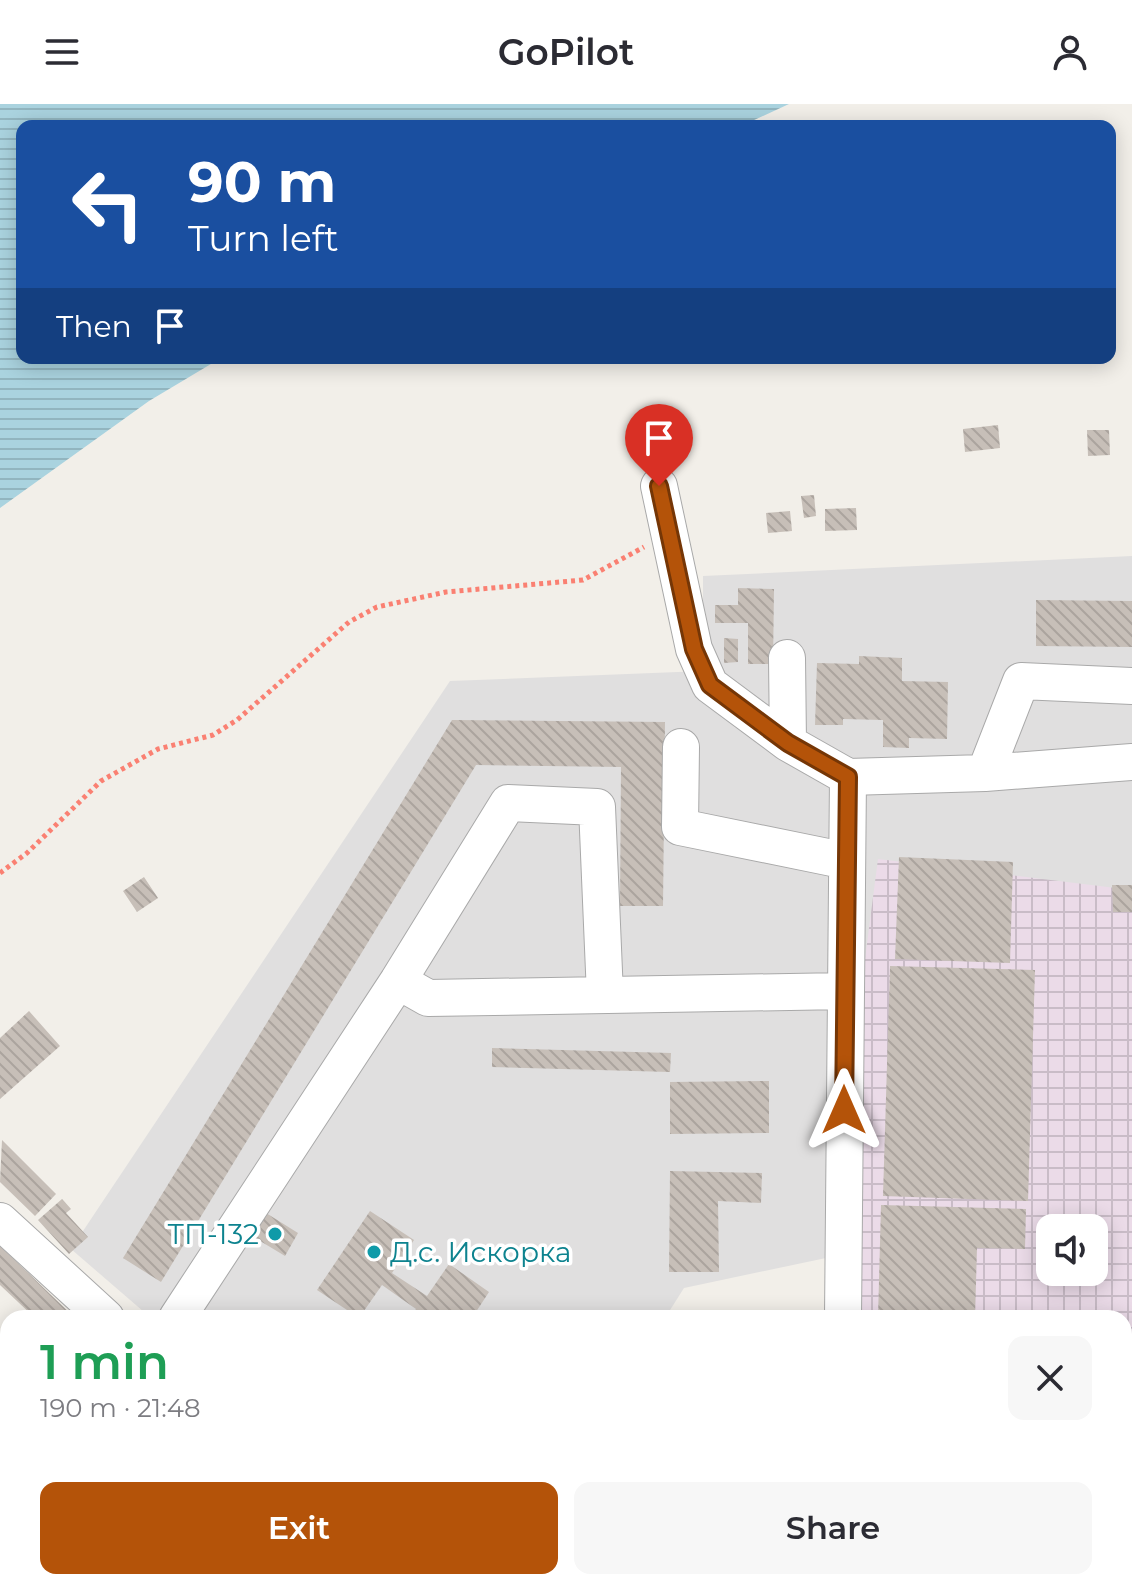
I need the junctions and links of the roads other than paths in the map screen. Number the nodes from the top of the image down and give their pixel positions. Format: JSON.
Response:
{"nodes":[{"id":1,"x":659,"y":486,"type":"dead end"},
{"id":2,"x":787,"y":658,"type":"dead end"},
{"id":3,"x":1132,"y":686,"type":"edge"},
{"id":4,"x":788,"y":743,"type":"junction"},
{"id":5,"x":681,"y":747,"type":"dead end"},
{"id":6,"x":1132,"y":762,"type":"edge"},
{"id":7,"x":985,"y":773,"type":"junction"},
{"id":8,"x":848,"y":777,"type":"junction"},
{"id":9,"x":847,"y":861,"type":"junction"},
{"id":10,"x":398,"y":981,"type":"junction"},
{"id":11,"x":845,"y":991,"type":"junction"},
{"id":12,"x":605,"y":995,"type":"junction"},
{"id":13,"x":0,"y":1221,"type":"edge"},
{"id":14,"x":97,"y":1310,"type":"edge"},
{"id":15,"x":182,"y":1310,"type":"edge"},
{"id":16,"x":843,"y":1310,"type":"edge"}],
"edges":[{"from":1,"to":4,"type":"street"},
{"from":2,"to":4,"type":"street"},
{"from":3,"to":7,"type":"street"},
{"from":4,"to":8,"type":"street"},
{"from":5,"to":9,"type":"street"},
{"from":6,"to":7,"type":"street"},
{"from":7,"to":8,"type":"street"},
{"from":8,"to":9,"type":"street"},
{"from":9,"to":11,"type":"street"},
{"from":10,"to":12,"type":"street"},
{"from":10,"to":12,"type":"street"},
{"from":10,"to":15,"type":"street"},
{"from":11,"to":12,"type":"street"},
{"from":11,"to":16,"type":"street"},
{"from":13,"to":14,"type":"street"}]}
